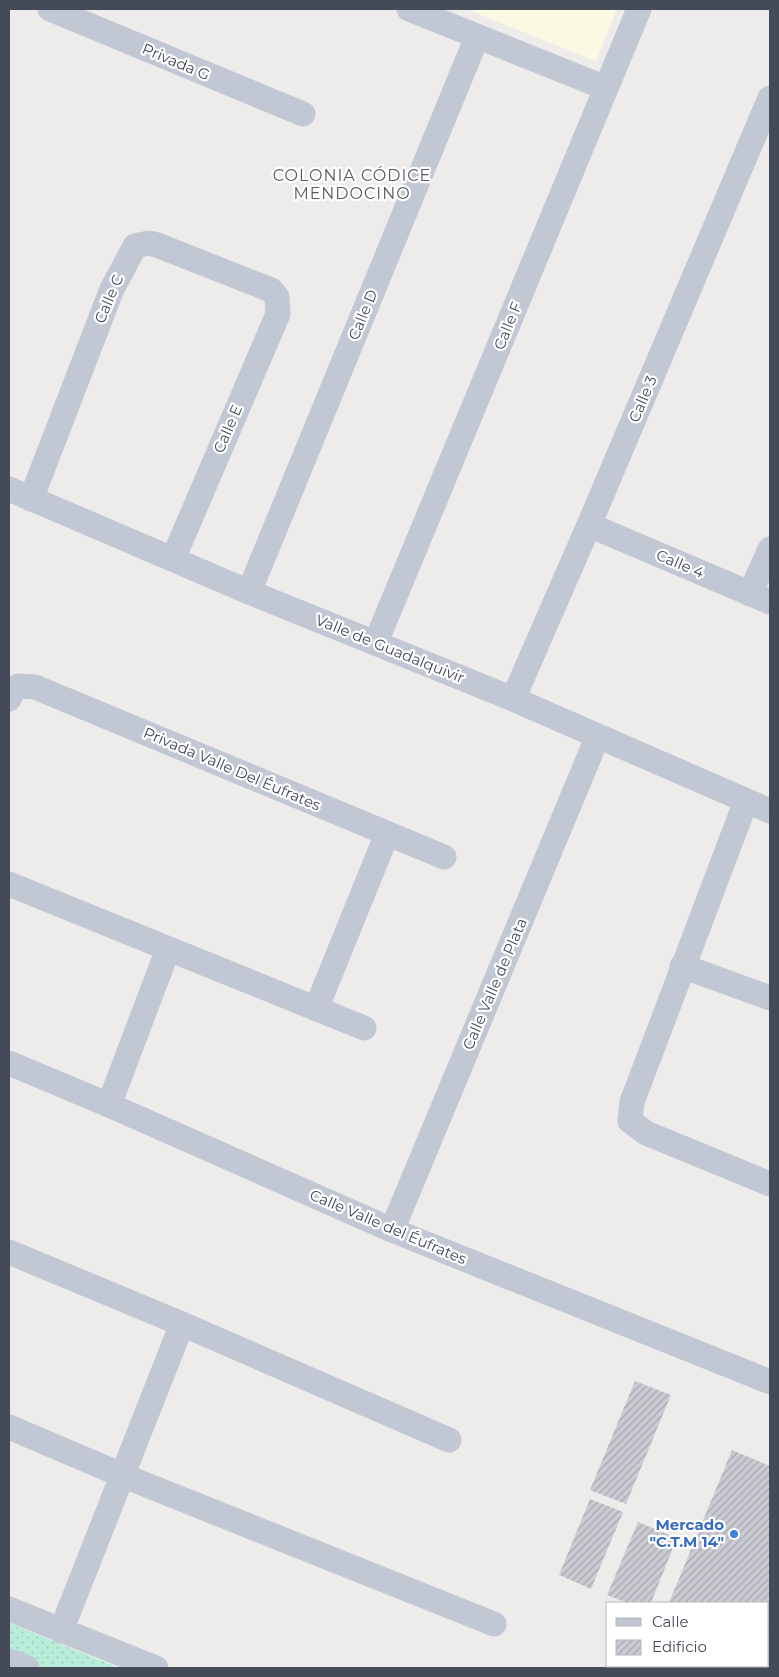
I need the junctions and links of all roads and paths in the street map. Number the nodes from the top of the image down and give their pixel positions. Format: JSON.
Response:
{"nodes":[{"id":1,"x":50,"y":9,"type":"edge"},
{"id":2,"x":409,"y":9,"type":"edge"},
{"id":3,"x":639,"y":9,"type":"edge"},
{"id":4,"x":477,"y":37,"type":"junction"},
{"id":5,"x":606,"y":88,"type":"junction"},
{"id":6,"x":770,"y":98,"type":"edge"},
{"id":7,"x":302,"y":114,"type":"dead end"},
{"id":8,"x":277,"y":297,"type":"joint"},
{"id":9,"x":20,"y":494,"type":"edge"},
{"id":10,"x":589,"y":525,"type":"junction"},
{"id":11,"x":770,"y":549,"type":"edge"},
{"id":12,"x":174,"y":559,"type":"junction"},
{"id":13,"x":249,"y":592,"type":"junction"},
{"id":14,"x":760,"y":598,"type":"edge"},
{"id":15,"x":376,"y":642,"type":"junction"},
{"id":16,"x":14,"y":692,"type":"edge"},
{"id":17,"x":513,"y":699,"type":"junction"},
{"id":18,"x":598,"y":738,"type":"junction"},
{"id":19,"x":746,"y":801,"type":"junction"},
{"id":20,"x":770,"y":812,"type":"edge"},
{"id":21,"x":388,"y":834,"type":"junction"},
{"id":22,"x":444,"y":858,"type":"dead end"},
{"id":23,"x":9,"y":884,"type":"edge"},
{"id":24,"x":168,"y":949,"type":"junction"},
{"id":25,"x":682,"y":966,"type":"junction"},
{"id":26,"x":770,"y":998,"type":"edge"},
{"id":27,"x":316,"y":1009,"type":"junction"},
{"id":28,"x":364,"y":1028,"type":"dead end"},
{"id":29,"x":9,"y":1063,"type":"edge"},
{"id":30,"x":109,"y":1105,"type":"junction"},
{"id":31,"x":770,"y":1184,"type":"edge"},
{"id":32,"x":392,"y":1230,"type":"junction"},
{"id":33,"x":9,"y":1252,"type":"edge"},
{"id":34,"x":182,"y":1324,"type":"junction"},
{"id":35,"x":770,"y":1382,"type":"edge"},
{"id":36,"x":9,"y":1426,"type":"edge"},
{"id":37,"x":449,"y":1440,"type":"dead end"},
{"id":38,"x":124,"y":1476,"type":"junction"},
{"id":39,"x":9,"y":1609,"type":"edge"},
{"id":40,"x":494,"y":1624,"type":"dead end"},
{"id":41,"x":61,"y":1631,"type":"junction"},
{"id":42,"x":9,"y":1660,"type":"edge"},
{"id":43,"x":28,"y":1668,"type":"edge"},
{"id":44,"x":156,"y":1668,"type":"edge"}],
"edges":[{"from":1,"to":7,"type":"street","name":"Privada G"},
{"from":2,"to":4,"type":"street"},
{"from":3,"to":5,"type":"street","name":"Calle F"},
{"from":4,"to":5,"type":"street"},
{"from":4,"to":13,"type":"street","name":"Calle D"},
{"from":5,"to":15,"type":"street","name":"Calle F"},
{"from":6,"to":10,"type":"street","name":"Calle 3"},
{"from":8,"to":9,"type":"street","name":"Calle C"},
{"from":8,"to":12,"type":"street","name":"Calle E"},
{"from":9,"to":12,"type":"street","name":"Valle de Guadalquivir"},
{"from":10,"to":14,"type":"street","name":"Calle 4"},
{"from":10,"to":17,"type":"street","name":"Calle 3"},
{"from":11,"to":14,"type":"street"},
{"from":12,"to":13,"type":"street","name":"Valle de Guadalquivir"},
{"from":13,"to":15,"type":"street","name":"Valle de Guadalquivir"},
{"from":15,"to":17,"type":"street","name":"Valle de Guadalquivir"},
{"from":16,"to":21,"type":"street","name":"Privada Valle Del Éufrates"},
{"from":17,"to":18,"type":"street","name":"Valle de Guadalquivir"},
{"from":18,"to":19,"type":"street","name":"Valle de Guadalquivir"},
{"from":18,"to":32,"type":"street","name":"Calle Valle de Plata"},
{"from":19,"to":20,"type":"street","name":"Valle de Guadalquivir"},
{"from":19,"to":25,"type":"street"},
{"from":21,"to":22,"type":"street","name":"Privada Valle Del Éufrates"},
{"from":21,"to":27,"type":"street"},
{"from":23,"to":24,"type":"street"},
{"from":24,"to":27,"type":"street"},
{"from":24,"to":30,"type":"street"},
{"from":25,"to":26,"type":"street"},
{"from":25,"to":31,"type":"street"},
{"from":27,"to":28,"type":"street"},
{"from":29,"to":30,"type":"street","name":"Calle Valle del Éufrates"},
{"from":30,"to":32,"type":"street","name":"Calle Valle del Éufrates"},
{"from":32,"to":35,"type":"street","name":"Calle Valle del Éufrates"},
{"from":33,"to":34,"type":"street"},
{"from":34,"to":37,"type":"street"},
{"from":34,"to":38,"type":"street"},
{"from":36,"to":38,"type":"street"},
{"from":38,"to":40,"type":"street"},
{"from":38,"to":41,"type":"street"},
{"from":39,"to":41,"type":"street"},
{"from":41,"to":44,"type":"street"},
{"from":42,"to":43,"type":"street"}]}
